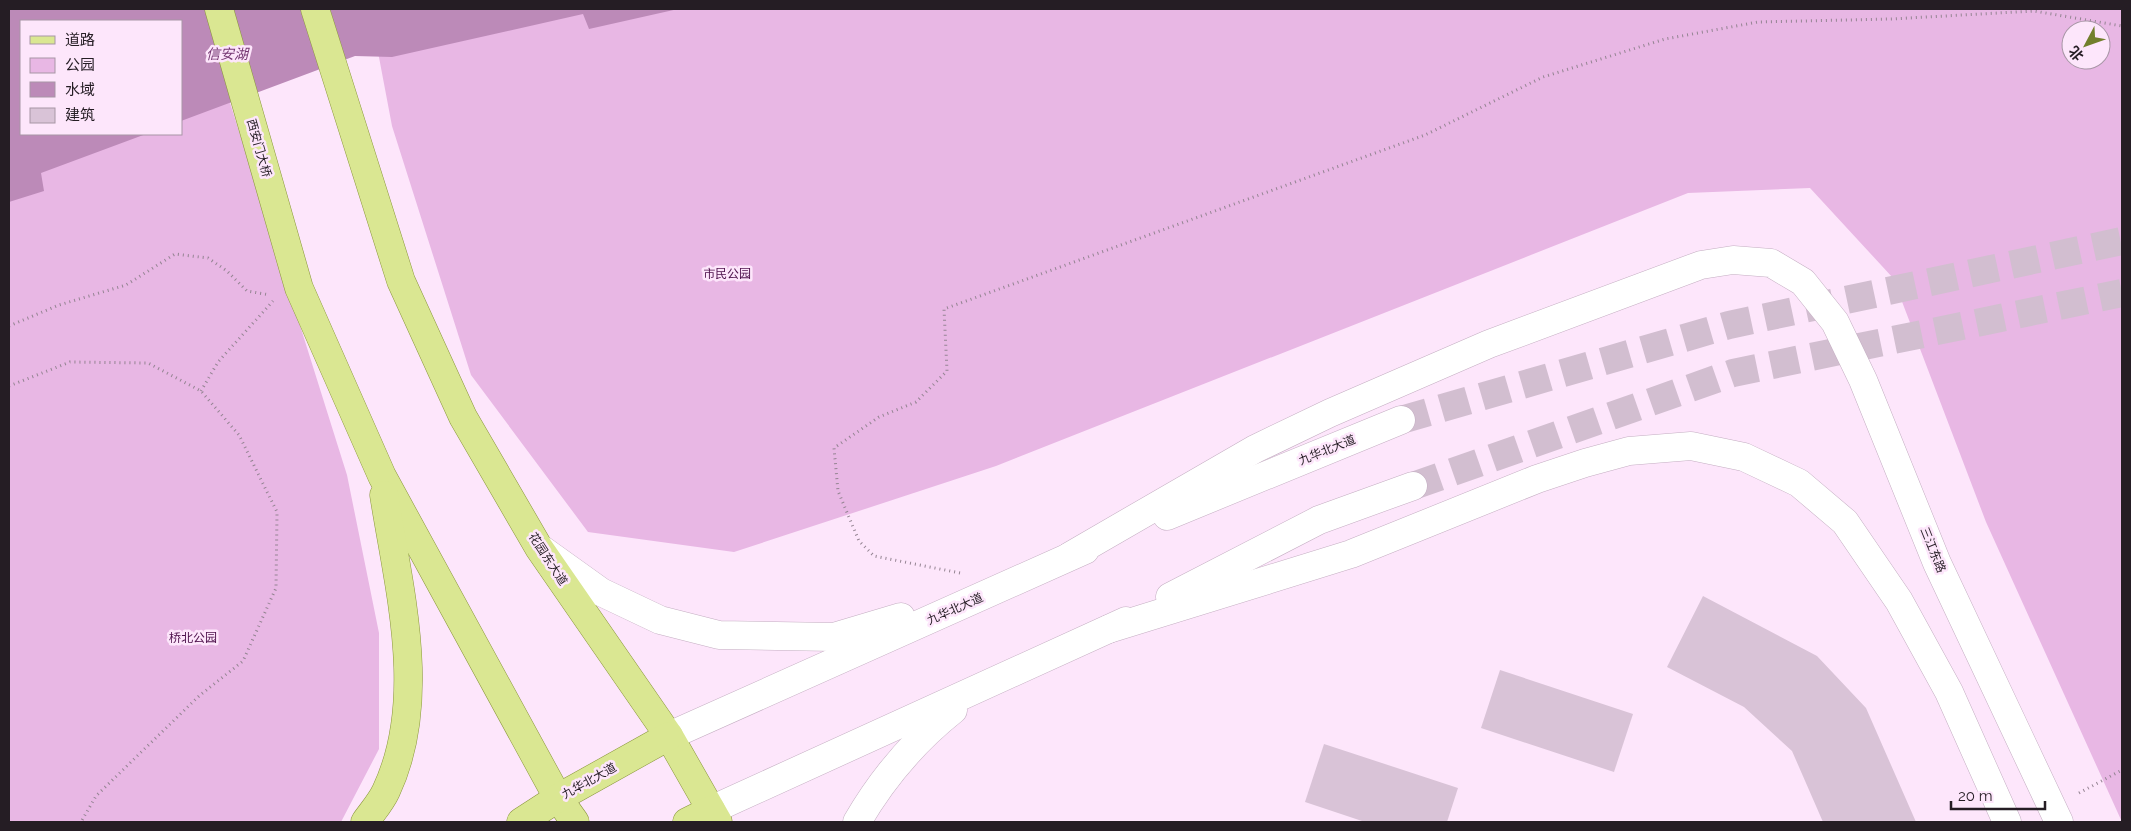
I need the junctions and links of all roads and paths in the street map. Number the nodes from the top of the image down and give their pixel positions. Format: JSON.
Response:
{"nodes":[{"id":1,"x":219,"y":9,"type":"edge"},
{"id":2,"x":314,"y":9,"type":"edge"},
{"id":3,"x":2122,"y":26,"type":"edge"},
{"id":4,"x":9,"y":326,"type":"edge"},
{"id":5,"x":9,"y":386,"type":"edge"},
{"id":6,"x":201,"y":391,"type":"junction"},
{"id":7,"x":1401,"y":420,"type":"tunnel mouth"},
{"id":8,"x":382,"y":476,"type":"junction"},
{"id":9,"x":1413,"y":486,"type":"tunnel mouth"},
{"id":10,"x":540,"y":548,"type":"junction"},
{"id":11,"x":1070,"y":556,"type":"junction"},
{"id":12,"x":968,"y":574,"type":"dead end"},
{"id":13,"x":1015,"y":583,"type":"junction"},
{"id":14,"x":1109,"y":630,"type":"junction"},
{"id":15,"x":982,"y":687,"type":"junction"},
{"id":16,"x":669,"y":736,"type":"junction"},
{"id":17,"x":2122,"y":770,"type":"edge"},
{"id":18,"x":558,"y":798,"type":"junction"},
{"id":19,"x":2055,"y":815,"type":"edge"},
{"id":20,"x":715,"y":816,"type":"edge"},
{"id":21,"x":81,"y":822,"type":"edge"},
{"id":22,"x":365,"y":822,"type":"edge"},
{"id":23,"x":520,"y":822,"type":"edge"},
{"id":24,"x":575,"y":822,"type":"edge"},
{"id":25,"x":687,"y":822,"type":"edge"},
{"id":26,"x":857,"y":822,"type":"edge"},
{"id":27,"x":2006,"y":822,"type":"edge"}],
"edges":[{"from":1,"to":8,"type":"main road","name":"西安门大桥"},
{"from":2,"to":10,"type":"main road","name":"花园东大道"},
{"from":3,"to":12,"type":"path"},
{"from":4,"to":6,"type":"path"},
{"from":5,"to":6,"type":"path"},
{"from":6,"to":21,"type":"path"},
{"from":7,"to":11,"type":"main road","name":"九华北大道"},
{"from":8,"to":18,"type":"main road"},
{"from":8,"to":22,"type":"main road"},
{"from":9,"to":14,"type":"main road"},
{"from":10,"to":13,"type":"main road"},
{"from":10,"to":16,"type":"main road","name":"花园东大道"},
{"from":11,"to":13,"type":"main road","name":"九华北大道"},
{"from":11,"to":19,"type":"main road","name":"三江东路"},
{"from":13,"to":16,"type":"main road","name":"九华北大道"},
{"from":14,"to":15,"type":"main road"},
{"from":14,"to":27,"type":"main road"},
{"from":15,"to":20,"type":"main road"},
{"from":15,"to":26,"type":"main road"},
{"from":16,"to":18,"type":"main road","name":"九华北大道"},
{"from":16,"to":20,"type":"main road","name":"花园东大道"},
{"from":17,"to":19,"type":"path"},
{"from":18,"to":23,"type":"main road","name":"九华北大道"},
{"from":18,"to":24,"type":"main road"},
{"from":20,"to":25,"type":"main road"}]}
